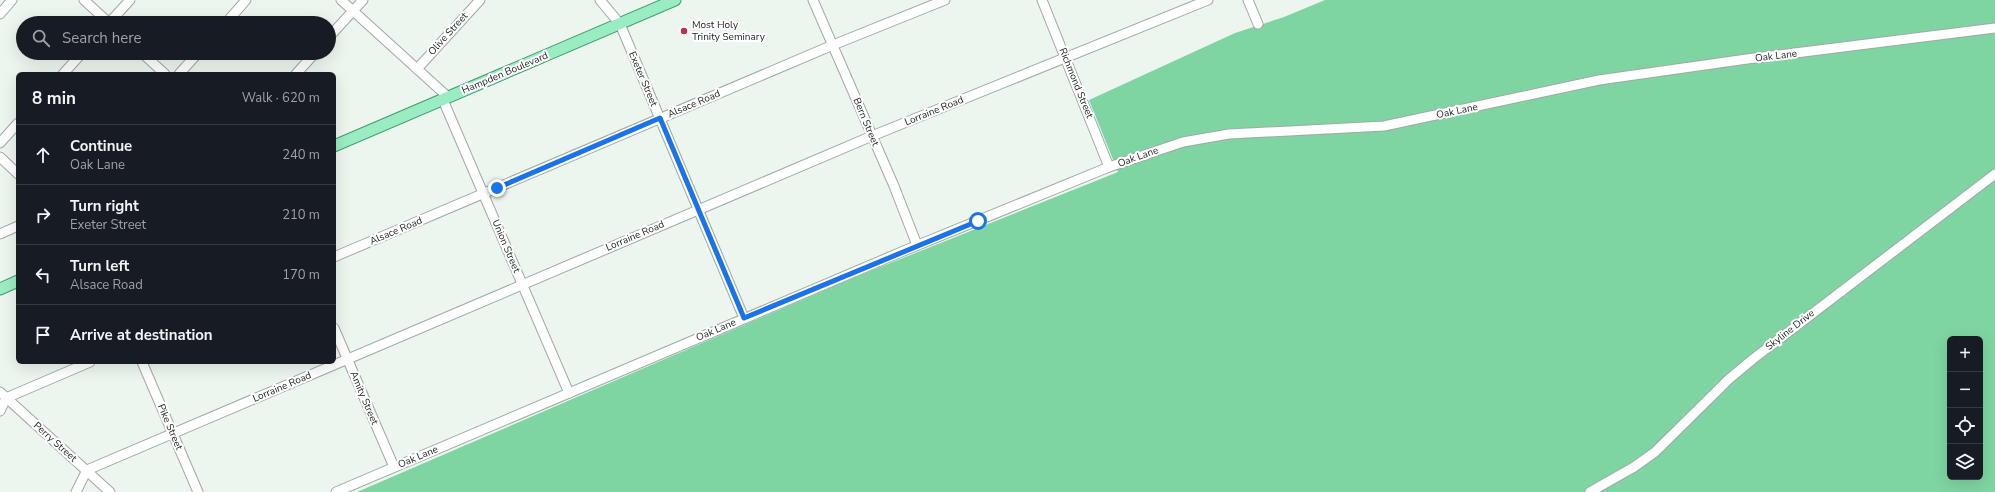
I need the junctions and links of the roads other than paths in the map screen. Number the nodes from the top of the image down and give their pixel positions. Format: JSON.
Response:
{"nodes":[{"id":1,"x":12,"y":0,"type":"edge"},
{"id":2,"x":84,"y":0,"type":"edge"},
{"id":3,"x":130,"y":0,"type":"edge"},
{"id":4,"x":246,"y":0,"type":"edge"},
{"id":5,"x":341,"y":0,"type":"edge"},
{"id":6,"x":363,"y":0,"type":"edge"},
{"id":7,"x":480,"y":0,"type":"edge"},
{"id":8,"x":600,"y":0,"type":"edge"},
{"id":9,"x":675,"y":0,"type":"edge"},
{"id":10,"x":813,"y":0,"type":"edge"},
{"id":11,"x":945,"y":0,"type":"edge"},
{"id":12,"x":1042,"y":0,"type":"edge"},
{"id":13,"x":1208,"y":0,"type":"edge"},
{"id":14,"x":1248,"y":0,"type":"edge"},
{"id":15,"x":353,"y":11,"type":"junction"},
{"id":16,"x":0,"y":14,"type":"edge"},
{"id":17,"x":101,"y":16,"type":"edge"},
{"id":18,"x":115,"y":16,"type":"edge"},
{"id":19,"x":232,"y":16,"type":"edge"},
{"id":20,"x":620,"y":24,"type":"junction"},
{"id":21,"x":1258,"y":24,"type":"dead end"},
{"id":22,"x":1995,"y":28,"type":"edge"},
{"id":23,"x":336,"y":29,"type":"edge"},
{"id":24,"x":833,"y":45,"type":"junction"},
{"id":25,"x":1066,"y":58,"type":"junction"},
{"id":26,"x":76,"y":60,"type":"edge"},
{"id":27,"x":150,"y":60,"type":"edge"},
{"id":28,"x":192,"y":60,"type":"edge"},
{"id":29,"x":309,"y":60,"type":"edge"},
{"id":30,"x":417,"y":69,"type":"junction"},
{"id":31,"x":65,"y":72,"type":"edge"},
{"id":32,"x":163,"y":72,"type":"edge"},
{"id":33,"x":181,"y":72,"type":"edge"},
{"id":34,"x":298,"y":72,"type":"edge"},
{"id":35,"x":445,"y":98,"type":"junction"},
{"id":36,"x":660,"y":118,"type":"junction"},
{"id":37,"x":16,"y":125,"type":"edge"},
{"id":38,"x":872,"y":136,"type":"junction"},
{"id":39,"x":0,"y":143,"type":"edge"},
{"id":40,"x":336,"y":145,"type":"edge"},
{"id":41,"x":0,"y":157,"type":"edge"},
{"id":42,"x":1109,"y":167,"type":"junction"},
{"id":43,"x":16,"y":172,"type":"edge"},
{"id":44,"x":1995,"y":174,"type":"edge"},
{"id":45,"x":483,"y":193,"type":"junction"},
{"id":46,"x":697,"y":210,"type":"junction"},
{"id":47,"x":16,"y":227,"type":"edge"},
{"id":48,"x":0,"y":234,"type":"edge"},
{"id":49,"x":917,"y":245,"type":"junction"},
{"id":50,"x":336,"y":256,"type":"edge"},
{"id":51,"x":16,"y":282,"type":"edge"},
{"id":52,"x":522,"y":284,"type":"junction"},
{"id":53,"x":0,"y":289,"type":"edge"},
{"id":54,"x":744,"y":318,"type":"junction"},
{"id":55,"x":336,"y":333,"type":"edge"},
{"id":56,"x":347,"y":359,"type":"junction"},
{"id":57,"x":85,"y":364,"type":"edge"},
{"id":58,"x":143,"y":364,"type":"edge"},
{"id":59,"x":335,"y":364,"type":"edge"},
{"id":60,"x":336,"y":364,"type":"edge"},
{"id":61,"x":569,"y":393,"type":"junction"},
{"id":62,"x":3,"y":395,"type":"edge"},
{"id":63,"x":0,"y":411,"type":"edge"},
{"id":64,"x":173,"y":434,"type":"junction"},
{"id":65,"x":394,"y":467,"type":"junction"},
{"id":66,"x":87,"y":470,"type":"junction"},
{"id":67,"x":76,"y":492,"type":"edge"},
{"id":68,"x":110,"y":492,"type":"edge"},
{"id":69,"x":198,"y":492,"type":"edge"},
{"id":70,"x":336,"y":492,"type":"edge"},
{"id":71,"x":1590,"y":492,"type":"edge"}],
"edges":[{"from":1,"to":16,"type":"street"},
{"from":2,"to":17,"type":"street"},
{"from":3,"to":18,"type":"street"},
{"from":4,"to":19,"type":"street"},
{"from":5,"to":15,"type":"street","name":"Union Street"},
{"from":6,"to":15,"type":"street"},
{"from":7,"to":30,"type":"street","name":"Olive Street"},
{"from":8,"to":20,"type":"street","name":"Exeter Street"},
{"from":9,"to":20,"type":"main road","name":"Hampden Boulevard"},
{"from":10,"to":24,"type":"street","name":"Bern Street"},
{"from":11,"to":24,"type":"street","name":"Alsace Road"},
{"from":12,"to":25,"type":"street","name":"Richmond Street"},
{"from":13,"to":25,"type":"street","name":"Lorraine Road"},
{"from":14,"to":21,"type":"street"},
{"from":15,"to":23,"type":"street"},
{"from":15,"to":30,"type":"street","name":"Union Street"},
{"from":20,"to":35,"type":"main road","name":"Hampden Boulevard"},
{"from":20,"to":36,"type":"street","name":"Exeter Street"},
{"from":22,"to":42,"type":"street","name":"Oak Lane"},
{"from":24,"to":36,"type":"street","name":"Alsace Road"},
{"from":24,"to":38,"type":"street","name":"Bern Street"},
{"from":25,"to":38,"type":"street","name":"Lorraine Road"},
{"from":25,"to":42,"type":"street","name":"Richmond Street"},
{"from":26,"to":31,"type":"street"},
{"from":27,"to":32,"type":"street"},
{"from":28,"to":33,"type":"street"},
{"from":29,"to":34,"type":"street"},
{"from":30,"to":35,"type":"street","name":"Union Street"},
{"from":35,"to":40,"type":"main road","name":"Hampden Boulevard"},
{"from":35,"to":45,"type":"street","name":"Union Street"},
{"from":36,"to":45,"type":"street","name":"Alsace Road"},
{"from":36,"to":46,"type":"street","name":"Exeter Street"},
{"from":37,"to":39,"type":"street"},
{"from":38,"to":46,"type":"street","name":"Lorraine Road"},
{"from":38,"to":49,"type":"street","name":"Bern Street"},
{"from":41,"to":43,"type":"street"},
{"from":42,"to":49,"type":"street","name":"Oak Lane"},
{"from":44,"to":71,"type":"street","name":"Skyline Drive"},
{"from":45,"to":50,"type":"street","name":"Alsace Road"},
{"from":45,"to":52,"type":"street","name":"Union Street"},
{"from":46,"to":52,"type":"street","name":"Lorraine Road"},
{"from":46,"to":54,"type":"street","name":"Exeter Street"},
{"from":47,"to":48,"type":"street"},
{"from":49,"to":54,"type":"street","name":"Oak Lane"},
{"from":51,"to":53,"type":"main road"},
{"from":52,"to":56,"type":"street","name":"Lorraine Road"},
{"from":52,"to":61,"type":"street","name":"Union Street"},
{"from":54,"to":61,"type":"street","name":"Oak Lane"},
{"from":55,"to":56,"type":"street","name":"Amity Street"},
{"from":56,"to":60,"type":"street","name":"Lorraine Road"},
{"from":56,"to":65,"type":"street","name":"Amity Street"},
{"from":57,"to":62,"type":"street"},
{"from":58,"to":64,"type":"street","name":"Pike Street"},
{"from":59,"to":64,"type":"street","name":"Lorraine Road"},
{"from":61,"to":65,"type":"street","name":"Oak Lane"},
{"from":62,"to":63,"type":"street"},
{"from":62,"to":66,"type":"street","name":"Perry Street"},
{"from":64,"to":66,"type":"street","name":"Lorraine Road"},
{"from":64,"to":69,"type":"street","name":"Pike Street"},
{"from":65,"to":70,"type":"street","name":"Oak Lane"},
{"from":66,"to":67,"type":"street"},
{"from":66,"to":68,"type":"street","name":"Perry Street"}]}
